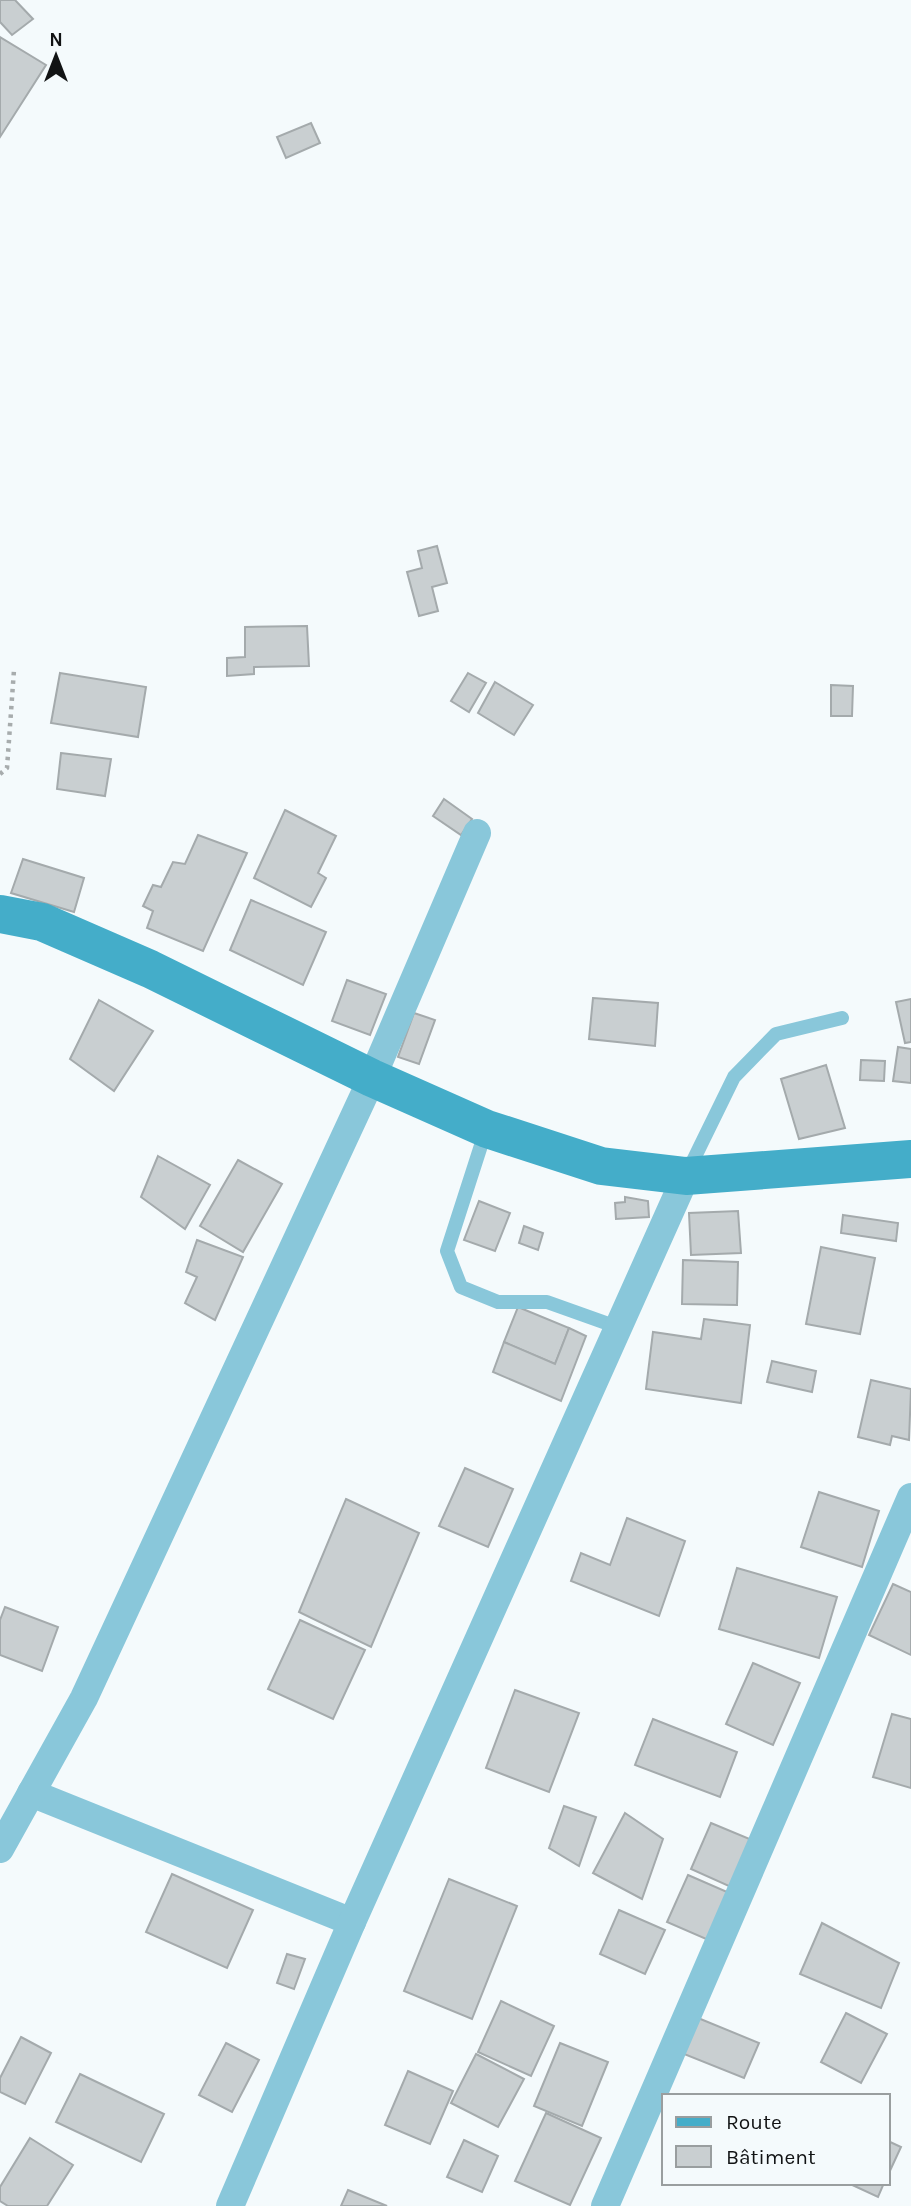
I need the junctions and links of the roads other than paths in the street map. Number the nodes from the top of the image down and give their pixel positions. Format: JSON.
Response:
{"nodes":[{"id":1,"x":477,"y":833,"type":"dead end"},
{"id":2,"x":0,"y":914,"type":"edge"},
{"id":3,"x":842,"y":1018,"type":"dead end"},
{"id":4,"x":372,"y":1078,"type":"junction"},
{"id":5,"x":487,"y":1129,"type":"junction"},
{"id":6,"x":911,"y":1159,"type":"edge"},
{"id":7,"x":686,"y":1176,"type":"junction"},
{"id":8,"x":621,"y":1328,"type":"junction"},
{"id":9,"x":911,"y":1497,"type":"edge"},
{"id":10,"x":31,"y":1793,"type":"junction"},
{"id":11,"x":0,"y":1849,"type":"edge"},
{"id":12,"x":352,"y":1922,"type":"junction"},
{"id":13,"x":230,"y":2206,"type":"edge"},
{"id":14,"x":605,"y":2206,"type":"edge"}],
"edges":[{"from":1,"to":4,"type":"street"},
{"from":2,"to":4,"type":"street"},
{"from":3,"to":7,"type":"lane"},
{"from":4,"to":5,"type":"street"},
{"from":4,"to":10,"type":"street"},
{"from":5,"to":7,"type":"street"},
{"from":5,"to":8,"type":"lane"},
{"from":6,"to":7,"type":"street"},
{"from":7,"to":8,"type":"street"},
{"from":8,"to":12,"type":"street"},
{"from":9,"to":14,"type":"street"},
{"from":10,"to":11,"type":"street"},
{"from":10,"to":12,"type":"street"},
{"from":12,"to":13,"type":"street"}]}
